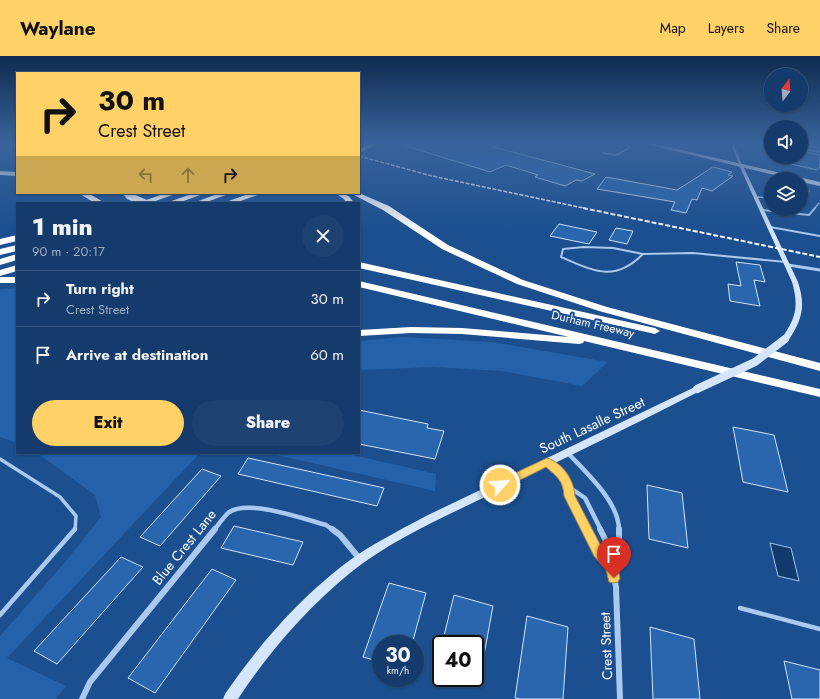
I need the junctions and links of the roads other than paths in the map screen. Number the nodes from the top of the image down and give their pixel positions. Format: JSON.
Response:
{"nodes":[{"id":1,"x":0,"y":173,"type":"edge"},
{"id":2,"x":745,"y":173,"type":"edge"},
{"id":3,"x":16,"y":174,"type":"edge"},
{"id":4,"x":808,"y":181,"type":"edge"},
{"id":5,"x":820,"y":184,"type":"edge"},
{"id":6,"x":84,"y":194,"type":"edge"},
{"id":7,"x":126,"y":194,"type":"edge"},
{"id":8,"x":171,"y":194,"type":"edge"},
{"id":9,"x":199,"y":194,"type":"edge"},
{"id":10,"x":224,"y":194,"type":"edge"},
{"id":11,"x":251,"y":194,"type":"edge"},
{"id":12,"x":255,"y":194,"type":"edge"},
{"id":13,"x":341,"y":194,"type":"edge"},
{"id":14,"x":356,"y":194,"type":"edge"},
{"id":15,"x":243,"y":197,"type":"junction"},
{"id":16,"x":756,"y":197,"type":"junction"},
{"id":17,"x":764,"y":198,"type":"edge"},
{"id":18,"x":99,"y":202,"type":"edge"},
{"id":19,"x":143,"y":202,"type":"edge"},
{"id":20,"x":145,"y":202,"type":"edge"},
{"id":21,"x":173,"y":202,"type":"edge"},
{"id":22,"x":200,"y":202,"type":"edge"},
{"id":23,"x":230,"y":202,"type":"edge"},
{"id":24,"x":349,"y":202,"type":"edge"},
{"id":25,"x":820,"y":203,"type":"edge"},
{"id":26,"x":762,"y":210,"type":"junction"},
{"id":27,"x":770,"y":227,"type":"junction"},
{"id":28,"x":820,"y":236,"type":"edge"},
{"id":29,"x":16,"y":238,"type":"edge"},
{"id":30,"x":0,"y":242,"type":"edge"},
{"id":31,"x":16,"y":248,"type":"edge"},
{"id":32,"x":0,"y":252,"type":"edge"},
{"id":33,"x":643,"y":254,"type":"junction"},
{"id":34,"x":16,"y":257,"type":"edge"},
{"id":35,"x":0,"y":262,"type":"edge"},
{"id":36,"x":787,"y":264,"type":"junction"},
{"id":37,"x":360,"y":265,"type":"edge"},
{"id":38,"x":16,"y":268,"type":"edge"},
{"id":39,"x":820,"y":270,"type":"edge"},
{"id":40,"x":0,"y":273,"type":"edge"},
{"id":41,"x":0,"y":280,"type":"edge"},
{"id":42,"x":16,"y":280,"type":"edge"},
{"id":43,"x":360,"y":284,"type":"edge"},
{"id":44,"x":360,"y":333,"type":"edge"},
{"id":45,"x":606,"y":341,"type":"junction"},
{"id":46,"x":820,"y":368,"type":"edge"},
{"id":47,"x":820,"y":393,"type":"edge"},
{"id":48,"x":567,"y":452,"type":"junction"},
{"id":49,"x":0,"y":459,"type":"edge"},
{"id":50,"x":547,"y":462,"type":"junction"},
{"id":51,"x":569,"y":487,"type":"junction"},
{"id":52,"x":614,"y":557,"type":"junction"},
{"id":53,"x":360,"y":560,"type":"junction"},
{"id":54,"x":612,"y":568,"type":"junction"},
{"id":55,"x":740,"y":608,"type":"dead end"},
{"id":56,"x":0,"y":615,"type":"edge"},
{"id":57,"x":820,"y":629,"type":"edge"},
{"id":58,"x":82,"y":699,"type":"edge"},
{"id":59,"x":230,"y":699,"type":"edge"},
{"id":60,"x":620,"y":699,"type":"edge"}],
"edges":[{"from":1,"to":3,"type":"highway"},
{"from":2,"to":16,"type":"street","name":"South Lasalle Street"},
{"from":4,"to":5,"type":"main road"},
{"from":6,"to":18,"type":"highway"},
{"from":7,"to":19,"type":"highway","bridge":true},
{"from":8,"to":20,"type":"highway"},
{"from":9,"to":21,"type":"highway"},
{"from":10,"to":22,"type":"highway"},
{"from":11,"to":15,"type":"highway"},
{"from":12,"to":15,"type":"highway"},
{"from":13,"to":24,"type":"highway"},
{"from":14,"to":46,"type":"highway"},
{"from":15,"to":23,"type":"highway"},
{"from":16,"to":17,"type":"lane"},
{"from":16,"to":26,"type":"street","name":"South Lasalle Street"},
{"from":25,"to":26,"type":"lane"},
{"from":26,"to":27,"type":"street","name":"South Lasalle Street"},
{"from":27,"to":28,"type":"lane"},
{"from":27,"to":36,"type":"street","name":"South Lasalle Street"},
{"from":29,"to":30,"type":"highway"},
{"from":31,"to":32,"type":"highway"},
{"from":33,"to":33,"type":"lane"},
{"from":33,"to":36,"type":"lane"},
{"from":34,"to":35,"type":"highway"},
{"from":36,"to":39,"type":"street"},
{"from":36,"to":48,"type":"street","name":"South Lasalle Street","bridge":true},
{"from":37,"to":46,"type":"highway","name":"Durham Freeway"},
{"from":38,"to":40,"type":"highway"},
{"from":41,"to":42,"type":"highway"},
{"from":43,"to":45,"type":"highway","name":"Durham Freeway"},
{"from":44,"to":45,"type":"highway"},
{"from":45,"to":47,"type":"highway","name":"Durham Freeway"},
{"from":48,"to":50,"type":"street","name":"South Lasalle Street"},
{"from":48,"to":52,"type":"street","name":"Crest Street"},
{"from":49,"to":56,"type":"lane"},
{"from":50,"to":51,"type":"street","name":"Crest Street"},
{"from":50,"to":53,"type":"street","name":"South Lasalle Street"},
{"from":51,"to":52,"type":"street","name":"Crest Street"},
{"from":51,"to":54,"type":"street","name":"Crest Street"},
{"from":52,"to":54,"type":"street","name":"Crest Street"},
{"from":53,"to":58,"type":"street","name":"Blue Crest Lane"},
{"from":53,"to":59,"type":"street","name":"South Lasalle Street"},
{"from":54,"to":60,"type":"street","name":"Crest Street"},
{"from":55,"to":57,"type":"lane"}]}
